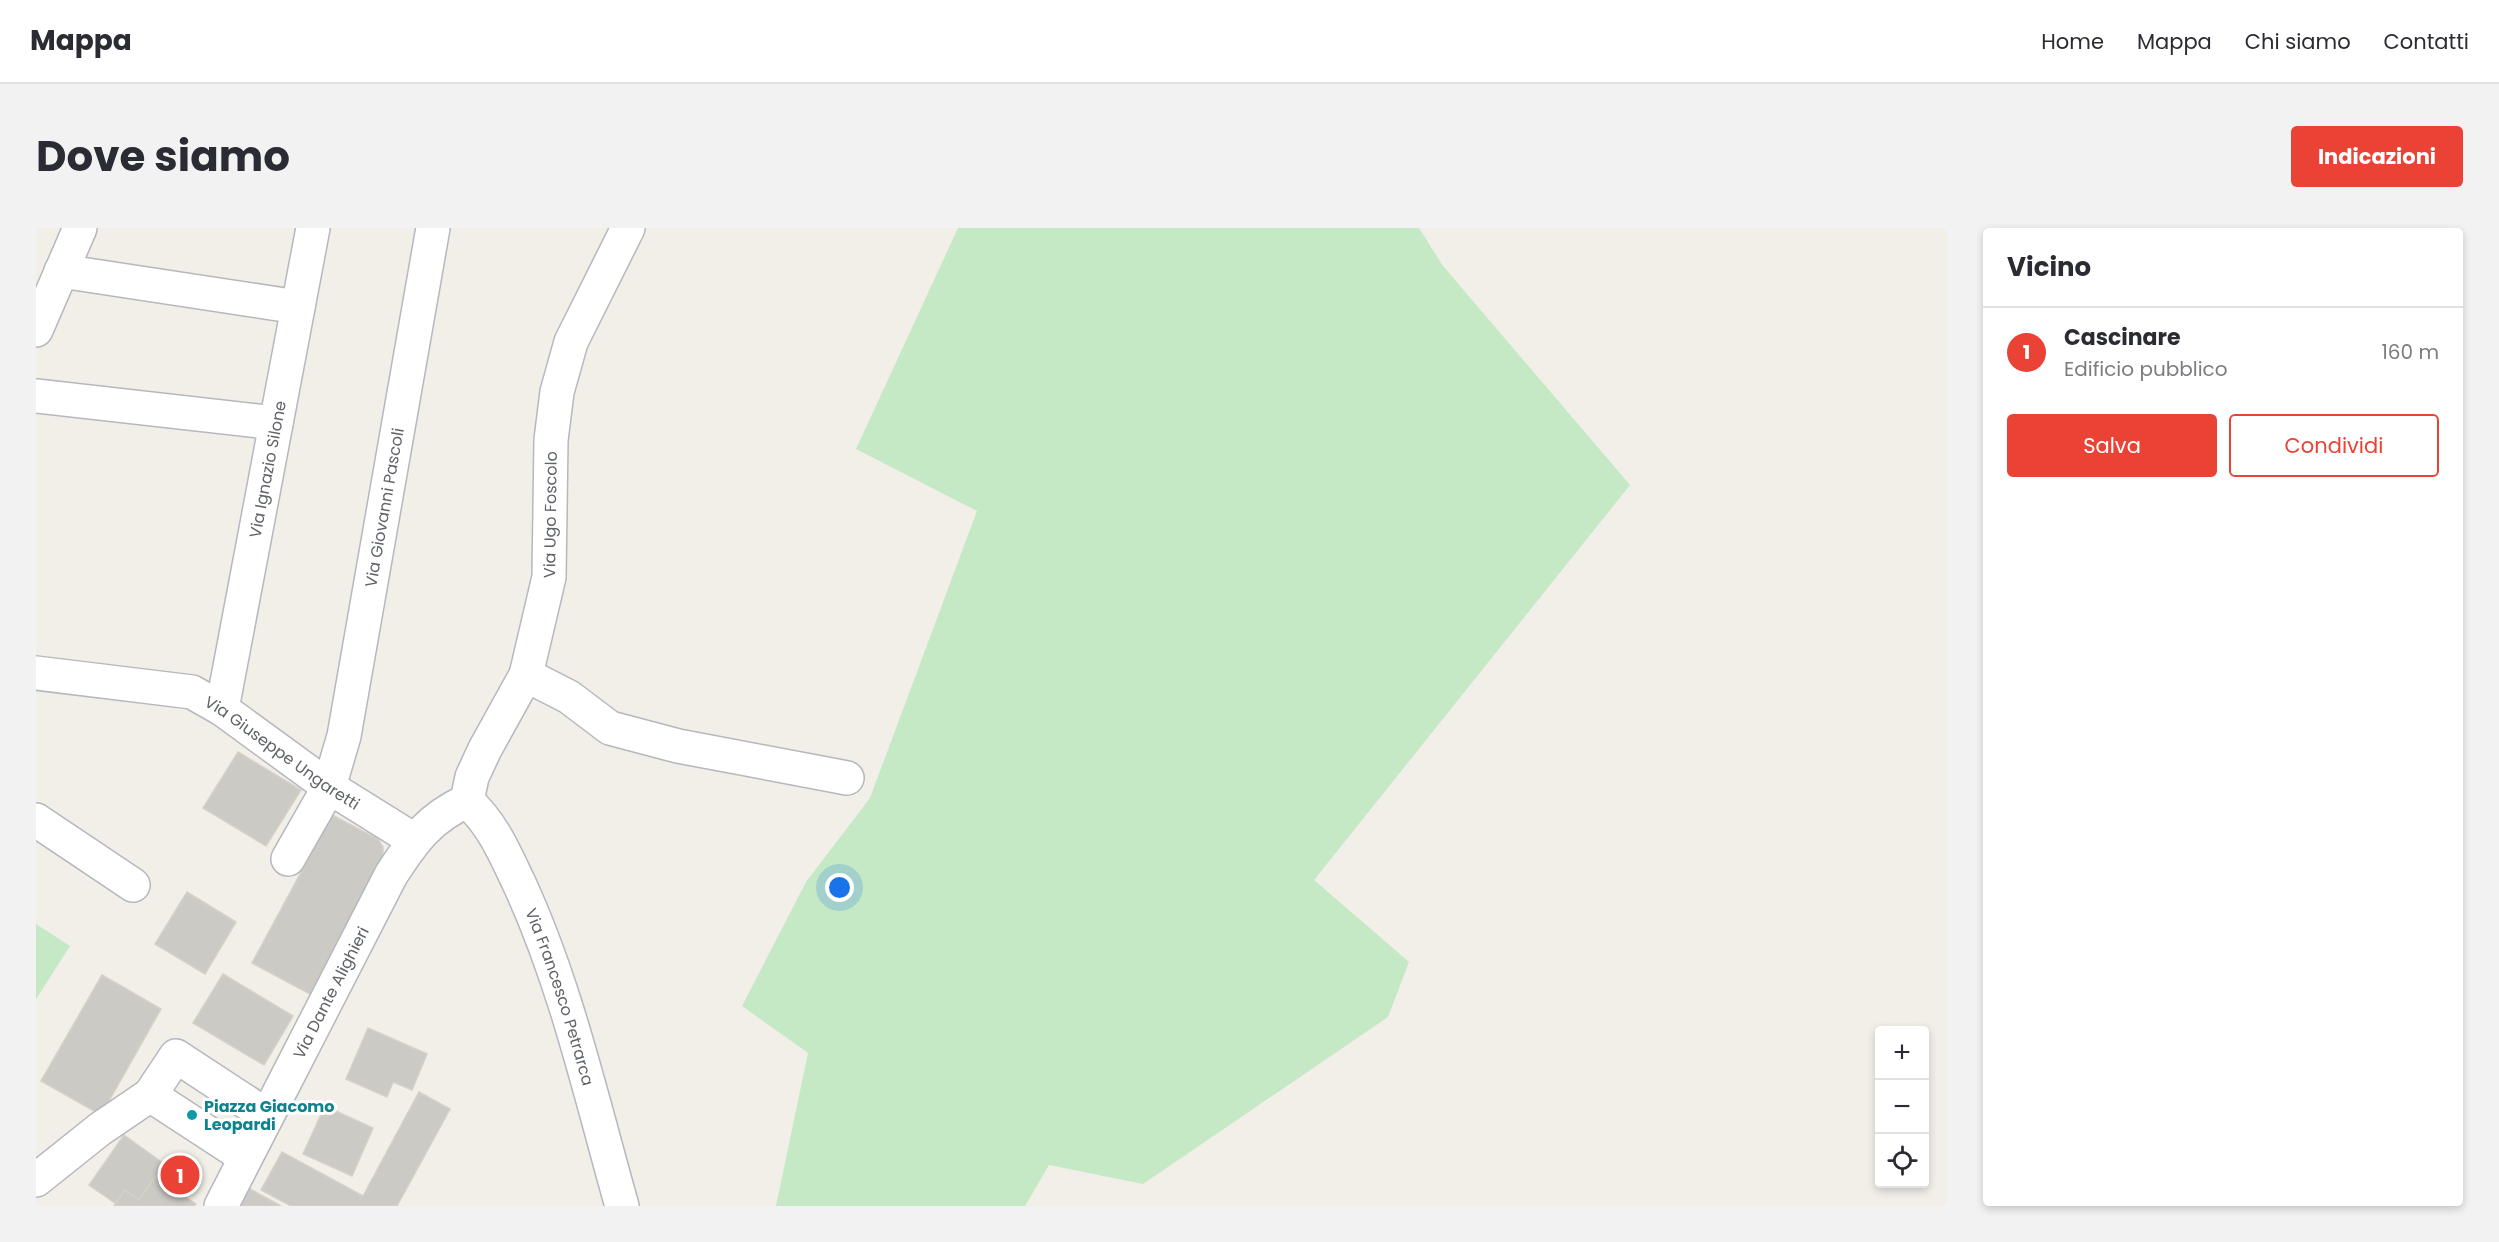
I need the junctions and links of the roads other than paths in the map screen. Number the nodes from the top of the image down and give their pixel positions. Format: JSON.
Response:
{"nodes":[{"id":1,"x":80,"y":228,"type":"edge"},
{"id":2,"x":313,"y":228,"type":"edge"},
{"id":3,"x":433,"y":228,"type":"edge"},
{"id":4,"x":628,"y":228,"type":"edge"},
{"id":5,"x":62,"y":271,"type":"junction"},
{"id":6,"x":298,"y":307,"type":"junction"},
{"id":7,"x":36,"y":330,"type":"edge"},
{"id":8,"x":36,"y":396,"type":"edge"},
{"id":9,"x":276,"y":423,"type":"junction"},
{"id":10,"x":36,"y":673,"type":"edge"},
{"id":11,"x":526,"y":675,"type":"junction"},
{"id":12,"x":222,"y":710,"type":"junction"},
{"id":13,"x":847,"y":778,"type":"dead end"},
{"id":14,"x":330,"y":787,"type":"junction"},
{"id":15,"x":467,"y":801,"type":"junction"},
{"id":16,"x":36,"y":820,"type":"edge"},
{"id":17,"x":414,"y":840,"type":"junction"},
{"id":18,"x":288,"y":859,"type":"dead end"},
{"id":19,"x":133,"y":885,"type":"dead end"},
{"id":20,"x":150,"y":1095,"type":"junction"},
{"id":21,"x":266,"y":1115,"type":"junction"},
{"id":22,"x":245,"y":1157,"type":"junction"},
{"id":23,"x":36,"y":1180,"type":"edge"},
{"id":24,"x":220,"y":1206,"type":"edge"},
{"id":25,"x":622,"y":1206,"type":"edge"}],
"edges":[{"from":1,"to":5,"type":"street"},
{"from":2,"to":6,"type":"street","name":"Via Ignazio Silone"},
{"from":3,"to":14,"type":"street","name":"Via Giovanni Pascoli"},
{"from":4,"to":11,"type":"street","name":"Via Ugo Foscolo"},
{"from":5,"to":6,"type":"street"},
{"from":5,"to":7,"type":"street"},
{"from":6,"to":9,"type":"street","name":"Via Ignazio Silone"},
{"from":8,"to":9,"type":"street"},
{"from":9,"to":12,"type":"street","name":"Via Ignazio Silone"},
{"from":10,"to":12,"type":"street","name":"Via Giuseppe Ungaretti"},
{"from":11,"to":13,"type":"street"},
{"from":11,"to":15,"type":"street","name":"Via Ugo Foscolo"},
{"from":12,"to":14,"type":"street","name":"Via Giuseppe Ungaretti"},
{"from":14,"to":17,"type":"street","name":"Via Giuseppe Ungaretti"},
{"from":14,"to":18,"type":"street","name":"Via Giovanni Pascoli"},
{"from":15,"to":17,"type":"street","name":"Via Dante Alighieri"},
{"from":15,"to":25,"type":"street","name":"Via Francesco Petrarca"},
{"from":16,"to":19,"type":"street"},
{"from":17,"to":21,"type":"street","name":"Via Dante Alighieri"},
{"from":20,"to":21,"type":"street"},
{"from":20,"to":22,"type":"street"},
{"from":20,"to":23,"type":"street"},
{"from":21,"to":22,"type":"street","name":"Via Dante Alighieri"},
{"from":22,"to":24,"type":"street","name":"Via Dante Alighieri"}]}
